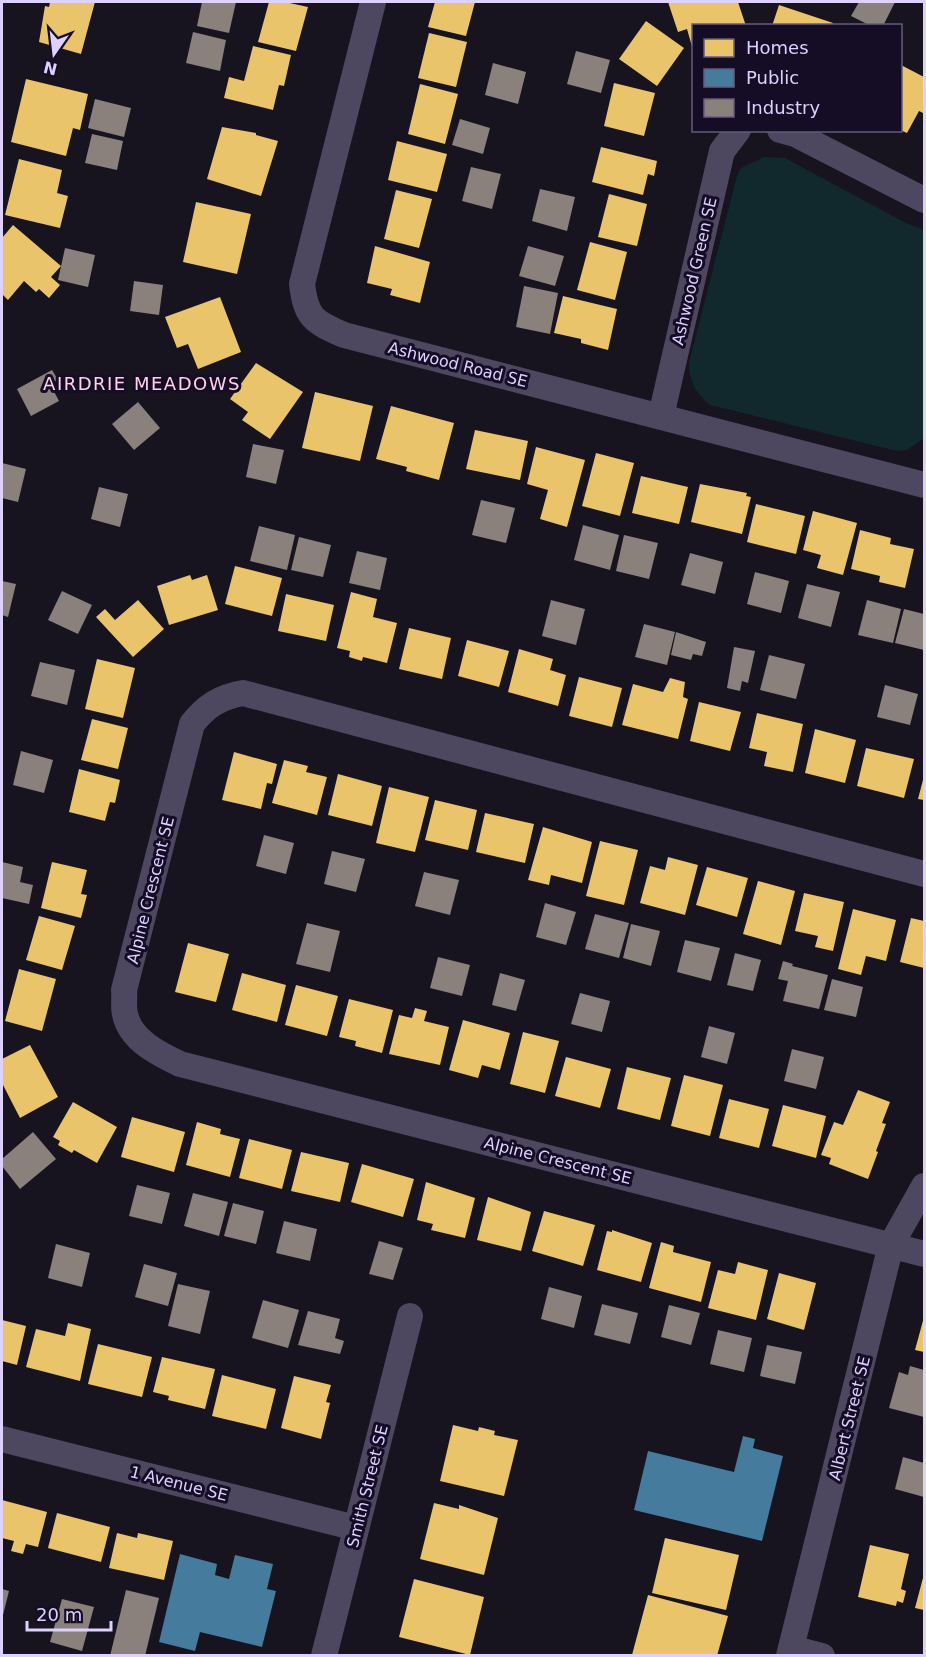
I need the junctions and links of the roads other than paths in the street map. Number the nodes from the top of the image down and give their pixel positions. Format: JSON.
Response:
{"nodes":[{"id":1,"x":373,"y":2,"type":"edge"},
{"id":2,"x":736,"y":132,"type":"edge"},
{"id":3,"x":788,"y":132,"type":"edge"},
{"id":4,"x":924,"y":200,"type":"edge"},
{"id":5,"x":661,"y":416,"type":"junction"},
{"id":6,"x":924,"y":485,"type":"edge"},
{"id":7,"x":924,"y":874,"type":"edge"},
{"id":8,"x":924,"y":1186,"type":"edge"},
{"id":9,"x":891,"y":1245,"type":"junction"},
{"id":10,"x":924,"y":1254,"type":"edge"},
{"id":11,"x":410,"y":1316,"type":"dead end"},
{"id":12,"x":2,"y":1439,"type":"edge"},
{"id":13,"x":356,"y":1528,"type":"junction"},
{"id":14,"x":790,"y":1652,"type":"edge"},
{"id":15,"x":324,"y":1656,"type":"edge"},
{"id":16,"x":822,"y":1656,"type":"edge"}],
"edges":[{"from":1,"to":5,"type":"street","name":"Ashwood Road SE"},
{"from":2,"to":5,"type":"street","name":"Ashwood Green SE"},
{"from":3,"to":4,"type":"street"},
{"from":5,"to":6,"type":"street","name":"Ashwood Road SE"},
{"from":7,"to":9,"type":"street","name":"Alpine Crescent SE"},
{"from":8,"to":9,"type":"street","name":"Albert Street SE"},
{"from":9,"to":10,"type":"street","name":"Alpine Crescent SE"},
{"from":9,"to":14,"type":"street","name":"Albert Street SE"},
{"from":11,"to":13,"type":"street","name":"Smith Street SE"},
{"from":12,"to":13,"type":"street","name":"1 Avenue SE"},
{"from":13,"to":15,"type":"street","name":"Smith Street SE"},
{"from":14,"to":16,"type":"street"}]}
